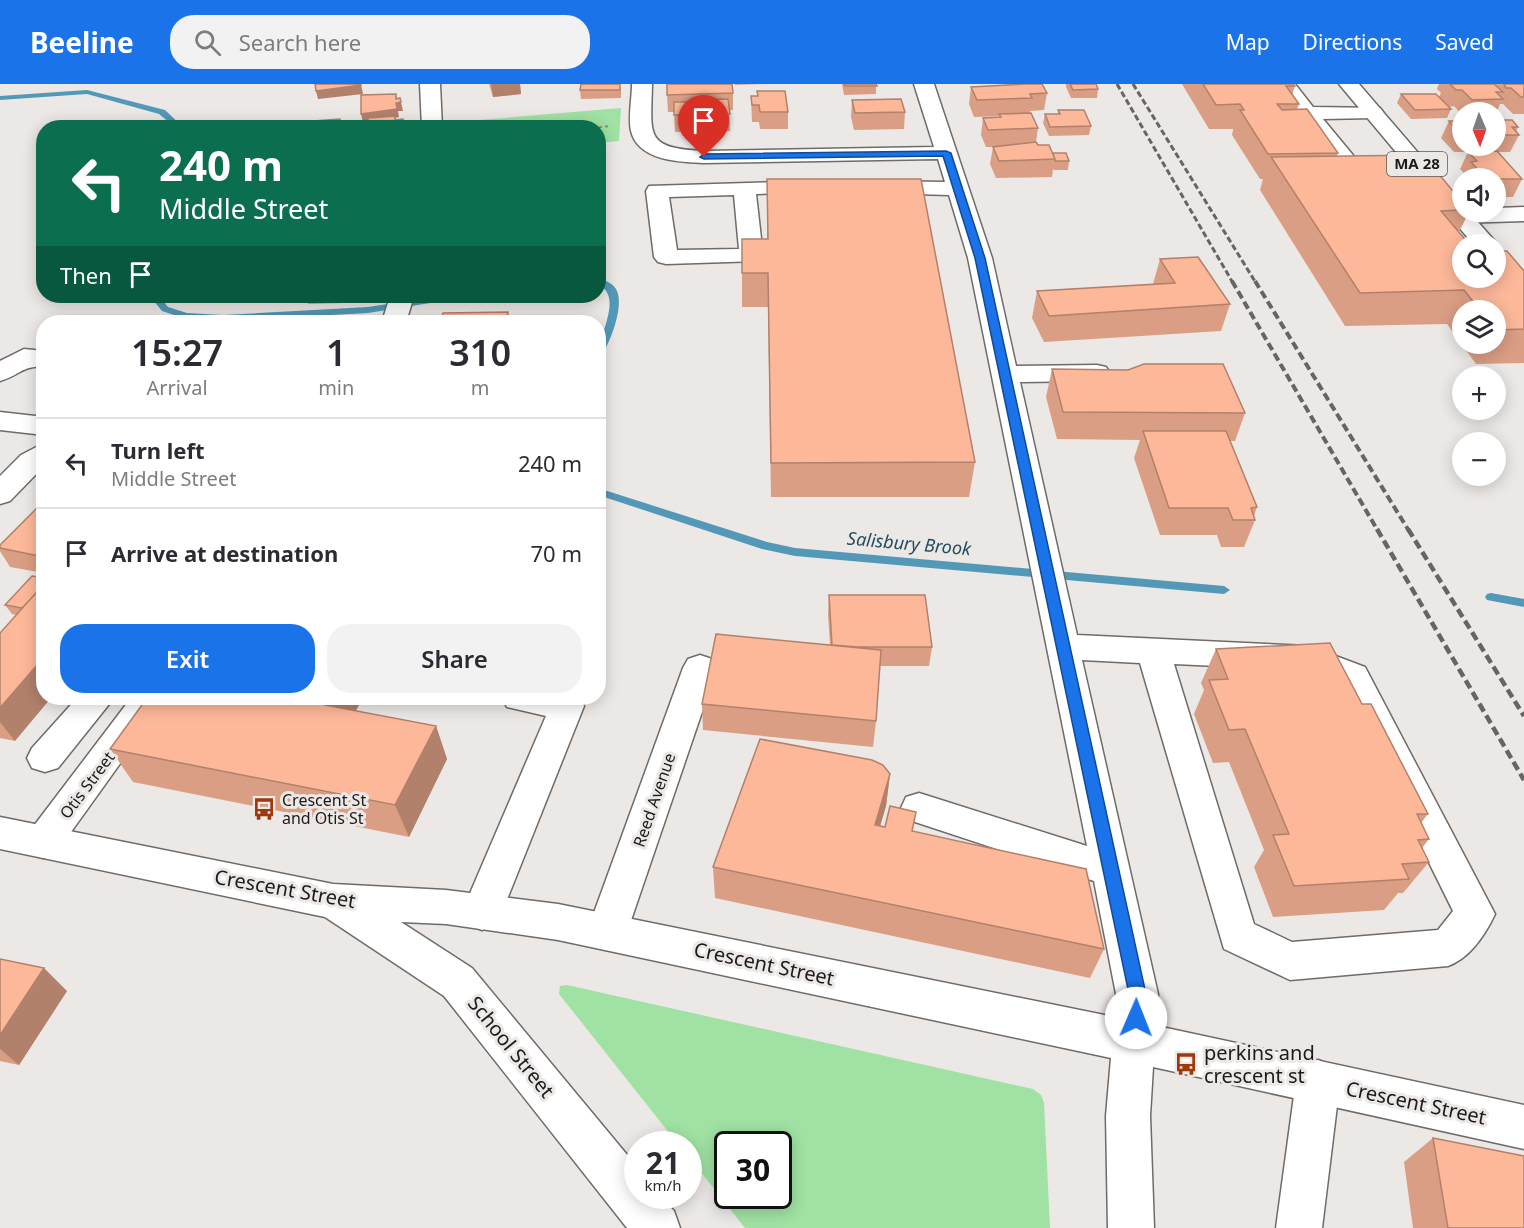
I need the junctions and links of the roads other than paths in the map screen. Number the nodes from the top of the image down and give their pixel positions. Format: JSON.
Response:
{"nodes":[{"id":1,"x":430,"y":84,"type":"edge"},
{"id":2,"x":642,"y":84,"type":"edge"},
{"id":3,"x":924,"y":84,"type":"edge"},
{"id":4,"x":1349,"y":84,"type":"edge"},
{"id":5,"x":1287,"y":87,"type":"edge"},
{"id":6,"x":1373,"y":112,"type":"junction"},
{"id":7,"x":1308,"y":113,"type":"junction"},
{"id":8,"x":432,"y":120,"type":"edge"},
{"id":9,"x":946,"y":153,"type":"junction"},
{"id":10,"x":1419,"y":166,"type":"junction"},
{"id":11,"x":838,"y":187,"type":"edge"},
{"id":12,"x":861,"y":187,"type":"edge"},
{"id":13,"x":744,"y":188,"type":"junction"},
{"id":14,"x":960,"y":189,"type":"junction"},
{"id":15,"x":1452,"y":206,"type":"edge"},
{"id":16,"x":1524,"y":214,"type":"edge"},
{"id":17,"x":1506,"y":215,"type":"edge"},
{"id":18,"x":1465,"y":222,"type":"edge"},
{"id":19,"x":1476,"y":234,"type":"edge"},
{"id":20,"x":36,"y":358,"type":"edge"},
{"id":21,"x":0,"y":373,"type":"edge"},
{"id":22,"x":1120,"y":373,"type":"edge"},
{"id":23,"x":1006,"y":374,"type":"junction"},
{"id":24,"x":0,"y":421,"type":"edge"},
{"id":25,"x":36,"y":425,"type":"edge"},
{"id":26,"x":36,"y":458,"type":"edge"},
{"id":27,"x":0,"y":494,"type":"edge"},
{"id":28,"x":1063,"y":647,"type":"junction"},
{"id":29,"x":1153,"y":651,"type":"junction"},
{"id":30,"x":700,"y":669,"type":"dead end"},
{"id":31,"x":91,"y":705,"type":"edge"},
{"id":32,"x":127,"y":705,"type":"edge"},
{"id":33,"x":561,"y":705,"type":"edge"},
{"id":34,"x":144,"y":707,"type":"edge"},
{"id":35,"x":45,"y":758,"type":"dead end"},
{"id":36,"x":919,"y":808,"type":"dead end"},
{"id":37,"x":0,"y":833,"type":"edge"},
{"id":38,"x":43,"y":842,"type":"junction"},
{"id":39,"x":1111,"y":870,"type":"junction"},
{"id":40,"x":333,"y":901,"type":"junction"},
{"id":41,"x":482,"y":912,"type":"junction"},
{"id":42,"x":608,"y":932,"type":"junction"},
{"id":43,"x":1134,"y":1041,"type":"junction"},
{"id":44,"x":1318,"y":1081,"type":"junction"},
{"id":45,"x":1524,"y":1126,"type":"edge"},
{"id":46,"x":654,"y":1227,"type":"edge"},
{"id":47,"x":1131,"y":1228,"type":"edge"},
{"id":48,"x":1299,"y":1228,"type":"edge"}],
"edges":[{"from":1,"to":8,"type":"street"},
{"from":2,"to":9,"type":"street"},
{"from":3,"to":9,"type":"street"},
{"from":4,"to":6,"type":"street","number":"MA 28"},
{"from":5,"to":7,"type":"street"},
{"from":6,"to":7,"type":"street"},
{"from":6,"to":10,"type":"street","number":"MA 28"},
{"from":7,"to":10,"type":"street"},
{"from":9,"to":14,"type":"street"},
{"from":10,"to":15,"type":"street","number":"MA 28"},
{"from":11,"to":13,"type":"street"},
{"from":12,"to":14,"type":"street"},
{"from":13,"to":13,"type":"street"},
{"from":14,"to":23,"type":"street"},
{"from":16,"to":17,"type":"street"},
{"from":18,"to":19,"type":"street","number":"MA 28"},
{"from":20,"to":21,"type":"street"},
{"from":22,"to":23,"type":"street"},
{"from":23,"to":28,"type":"street"},
{"from":24,"to":25,"type":"street"},
{"from":26,"to":27,"type":"street"},
{"from":28,"to":29,"type":"street"},
{"from":28,"to":39,"type":"street"},
{"from":29,"to":29,"type":"street"},
{"from":30,"to":42,"type":"street","name":"Reed Avenue"},
{"from":31,"to":35,"type":"street"},
{"from":32,"to":34,"type":"street"},
{"from":33,"to":41,"type":"street"},
{"from":34,"to":38,"type":"street","name":"Otis Street"},
{"from":36,"to":39,"type":"street"},
{"from":37,"to":38,"type":"street","name":"Crescent Street"},
{"from":38,"to":40,"type":"street","name":"Crescent Street"},
{"from":39,"to":43,"type":"street"},
{"from":40,"to":41,"type":"street","name":"Crescent Street"},
{"from":40,"to":46,"type":"street","name":"School Street"},
{"from":41,"to":42,"type":"street","name":"Crescent Street"},
{"from":42,"to":43,"type":"street","name":"Crescent Street"},
{"from":43,"to":44,"type":"street","name":"Crescent Street"},
{"from":43,"to":47,"type":"street"},
{"from":44,"to":45,"type":"street","name":"Crescent Street"},
{"from":44,"to":48,"type":"street"}]}
